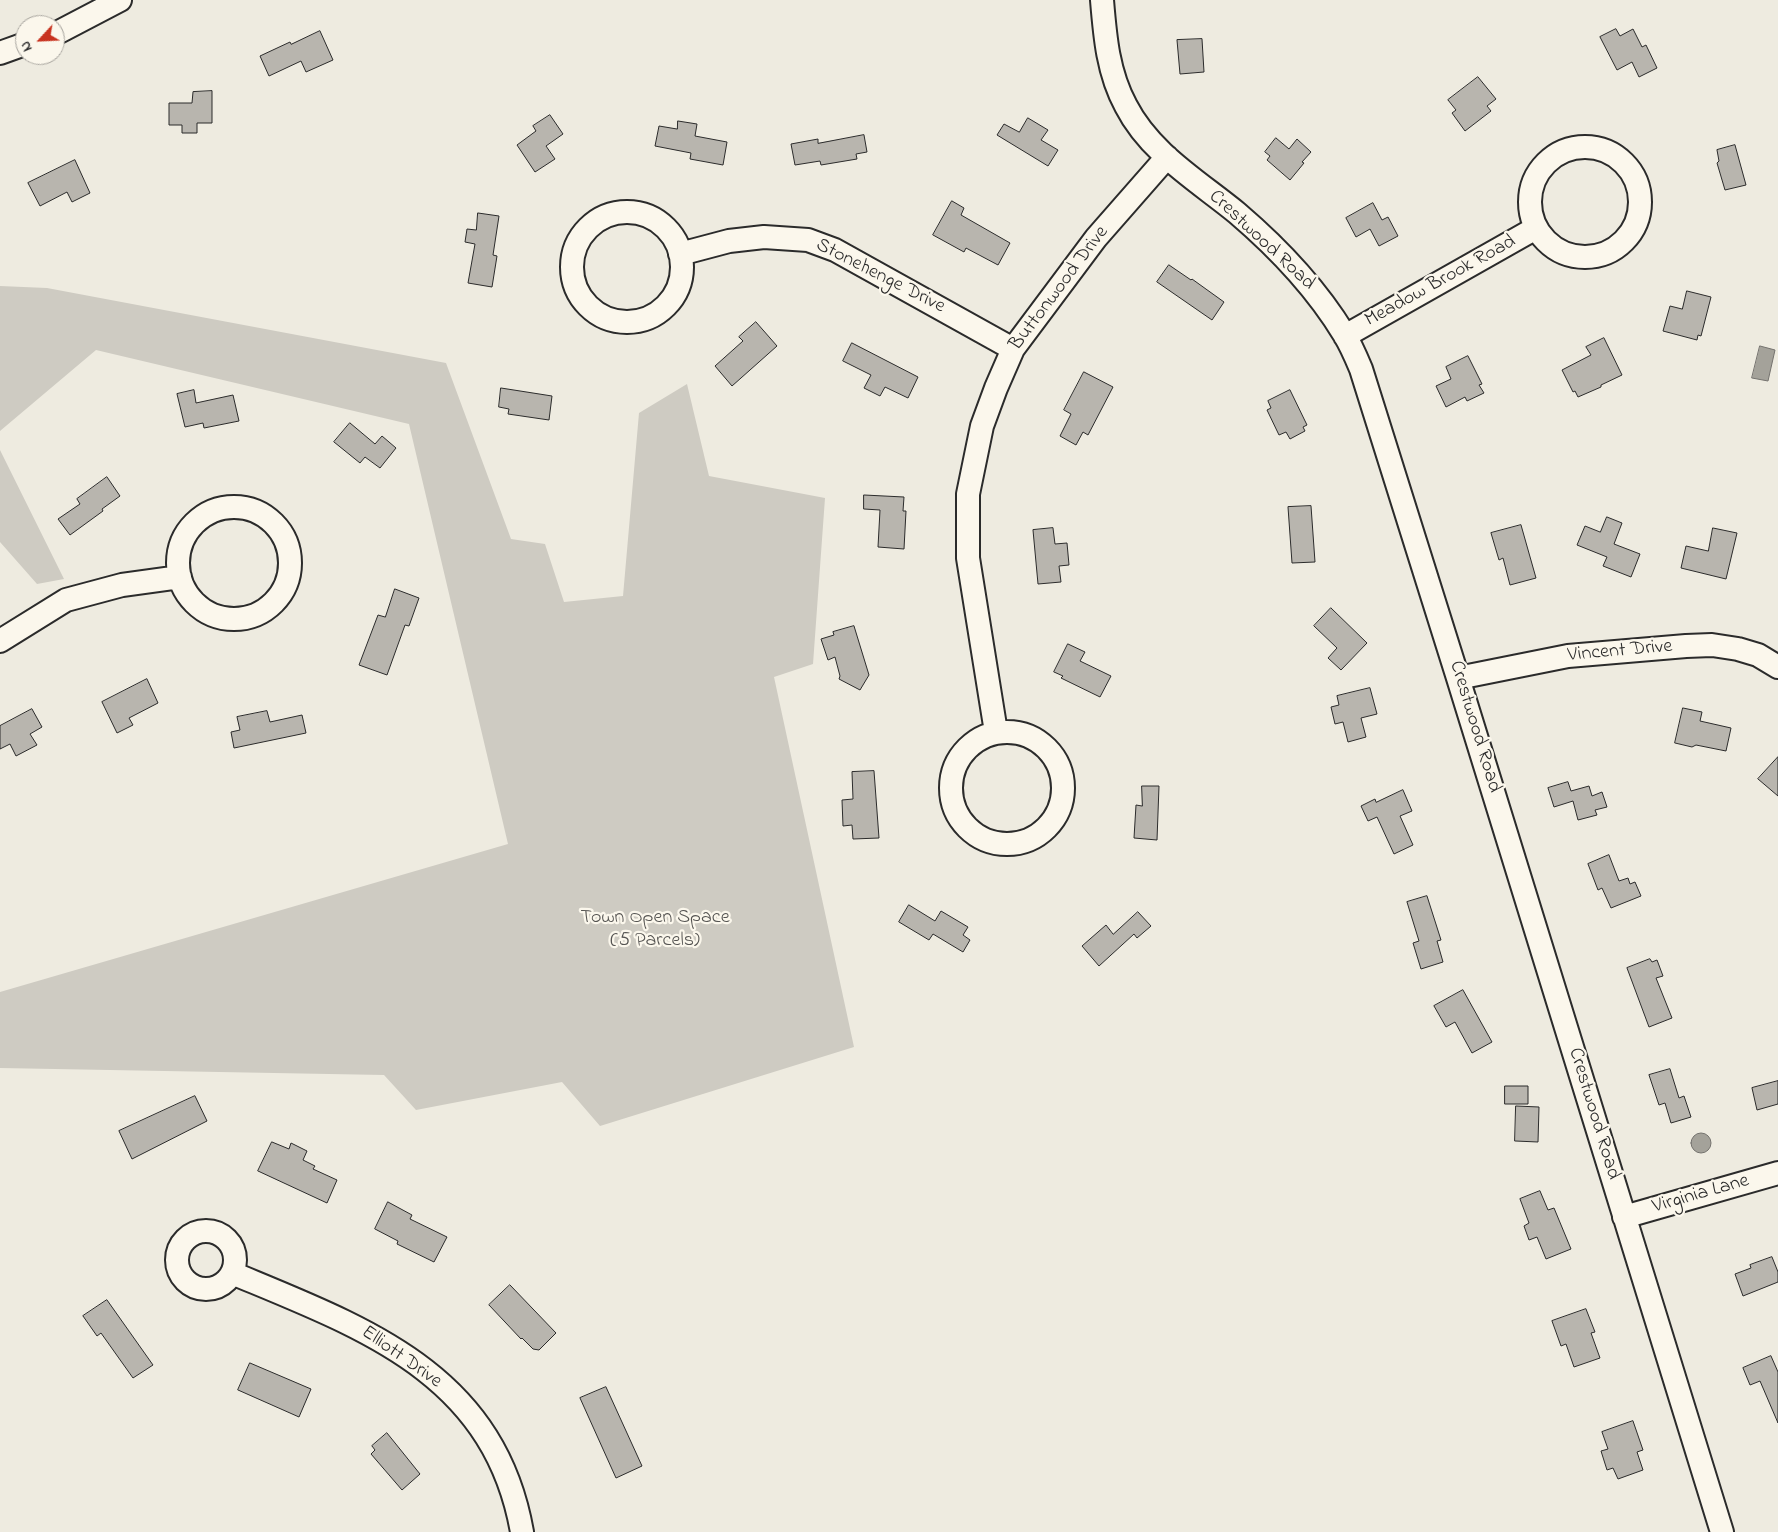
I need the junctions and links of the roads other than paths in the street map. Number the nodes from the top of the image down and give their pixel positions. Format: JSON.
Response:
{"nodes":[{"id":1,"x":120,"y":0,"type":"edge"},
{"id":2,"x":1102,"y":0,"type":"edge"},
{"id":3,"x":65,"y":29,"type":"edge"},
{"id":4,"x":15,"y":48,"type":"edge"},
{"id":5,"x":0,"y":53,"type":"edge"},
{"id":6,"x":1167,"y":157,"type":"junction"},
{"id":7,"x":1536,"y":228,"type":"junction"},
{"id":8,"x":680,"y":254,"type":"junction"},
{"id":9,"x":1345,"y":336,"type":"junction"},
{"id":10,"x":1013,"y":349,"type":"junction"},
{"id":11,"x":180,"y":577,"type":"junction"},
{"id":12,"x":0,"y":641,"type":"edge"},
{"id":13,"x":1778,"y":667,"type":"edge"},
{"id":14,"x":1458,"y":678,"type":"junction"},
{"id":15,"x":996,"y":732,"type":"junction"},
{"id":16,"x":1778,"y":1173,"type":"edge"},
{"id":17,"x":1624,"y":1217,"type":"junction"},
{"id":18,"x":232,"y":1273,"type":"dead end"},
{"id":19,"x":522,"y":1532,"type":"edge"},
{"id":20,"x":1722,"y":1532,"type":"edge"}],
"edges":[{"from":1,"to":3,"type":"street"},
{"from":2,"to":6,"type":"street","name":"Crestwood Road"},
{"from":4,"to":5,"type":"street"},
{"from":6,"to":9,"type":"street","name":"Crestwood Road"},
{"from":6,"to":10,"type":"street","name":"Buttonwood Drive"},
{"from":7,"to":7,"type":"street","name":"Meadow Brook Road"},
{"from":7,"to":9,"type":"street","name":"Meadow Brook Road"},
{"from":8,"to":8,"type":"street"},
{"from":8,"to":10,"type":"street","name":"Stonehenge Drive"},
{"from":9,"to":14,"type":"street","name":"Crestwood Road"},
{"from":10,"to":15,"type":"street","name":"Buttonwood Drive"},
{"from":11,"to":11,"type":"street"},
{"from":11,"to":12,"type":"street"},
{"from":13,"to":14,"type":"street","name":"Vincent Drive"},
{"from":14,"to":17,"type":"street","name":"Crestwood Road"},
{"from":15,"to":15,"type":"street"},
{"from":16,"to":17,"type":"street","name":"Virginia Lane"},
{"from":17,"to":20,"type":"street","name":"Crestwood Road"},
{"from":18,"to":19,"type":"street","name":"Elliott Drive"}]}
